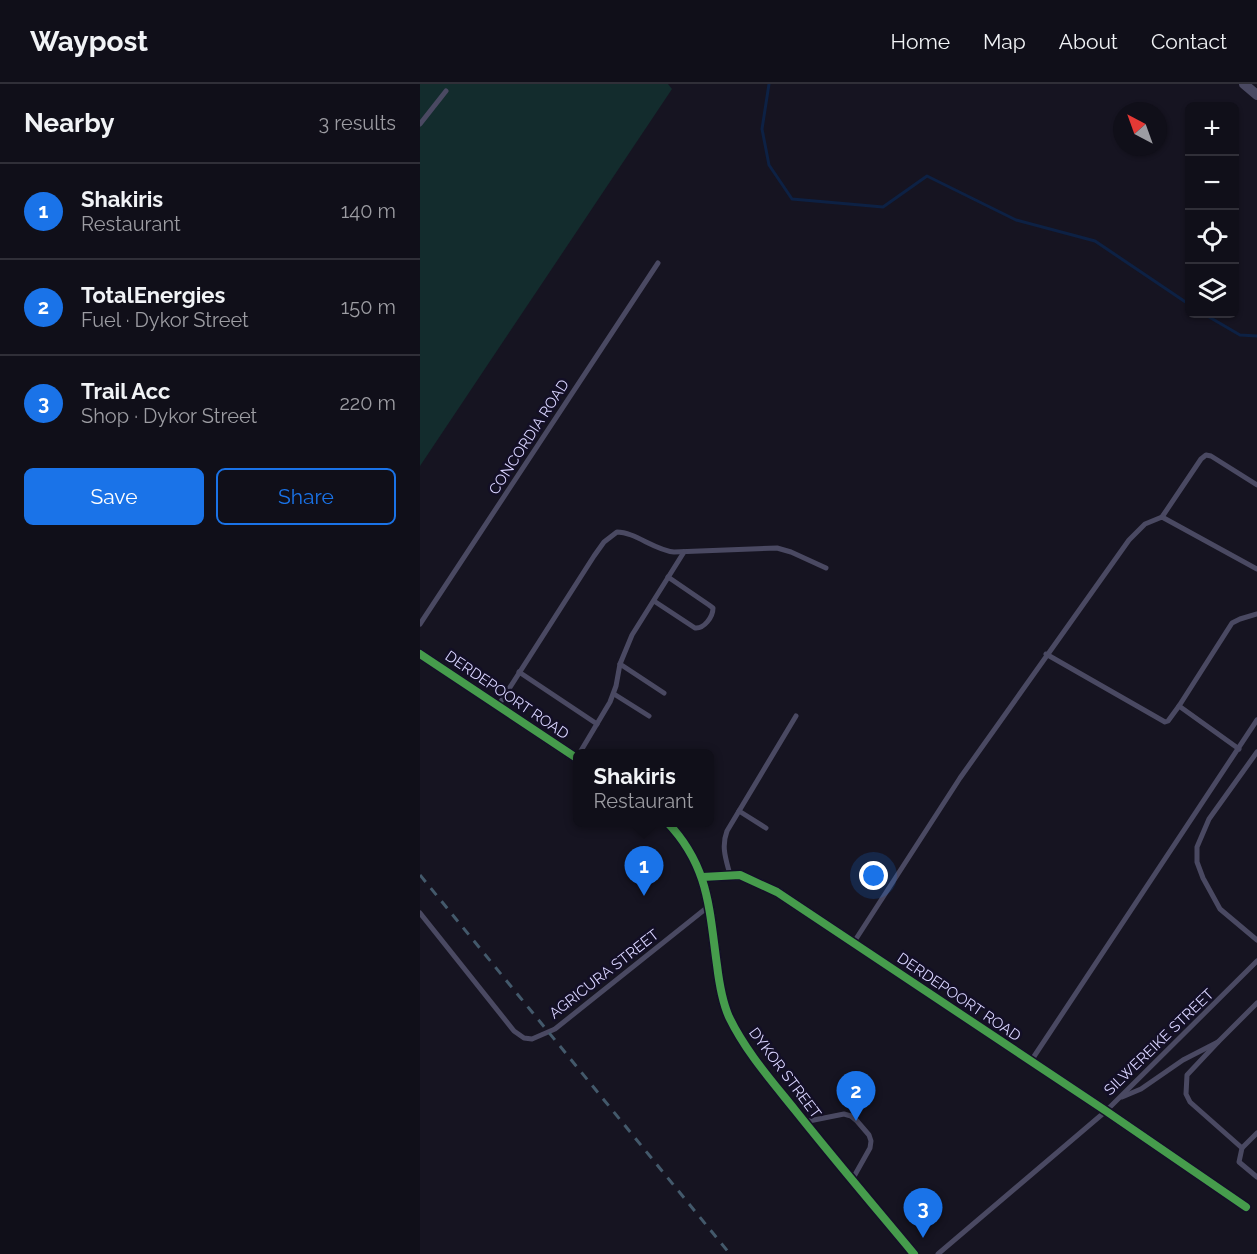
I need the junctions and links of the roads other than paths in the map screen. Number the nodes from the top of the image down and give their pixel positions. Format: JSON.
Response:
{"nodes":[{"id":1,"x":1244,"y":84,"type":"edge"},
{"id":2,"x":446,"y":91,"type":"dead end"},
{"id":3,"x":1257,"y":95,"type":"edge"},
{"id":4,"x":420,"y":124,"type":"edge"},
{"id":5,"x":658,"y":263,"type":"dead end"},
{"id":6,"x":1257,"y":484,"type":"edge"},
{"id":7,"x":1162,"y":517,"type":"junction"},
{"id":8,"x":684,"y":552,"type":"junction"},
{"id":9,"x":825,"y":568,"type":"dead end"},
{"id":10,"x":1257,"y":569,"type":"edge"},
{"id":11,"x":668,"y":577,"type":"junction"},
{"id":12,"x":654,"y":601,"type":"junction"},
{"id":13,"x":1257,"y":614,"type":"edge"},
{"id":14,"x":420,"y":624,"type":"edge"},
{"id":15,"x":420,"y":654,"type":"edge"},
{"id":16,"x":1047,"y":654,"type":"junction"},
{"id":17,"x":620,"y":664,"type":"junction"},
{"id":18,"x":519,"y":672,"type":"junction"},
{"id":19,"x":664,"y":693,"type":"dead end"},
{"id":20,"x":614,"y":694,"type":"junction"},
{"id":21,"x":498,"y":706,"type":"junction"},
{"id":22,"x":1179,"y":706,"type":"junction"},
{"id":23,"x":649,"y":716,"type":"dead end"},
{"id":24,"x":796,"y":716,"type":"dead end"},
{"id":25,"x":1257,"y":720,"type":"edge"},
{"id":26,"x":597,"y":724,"type":"junction"},
{"id":27,"x":583,"y":749,"type":"edge"},
{"id":28,"x":1239,"y":749,"type":"junction"},
{"id":29,"x":1257,"y":752,"type":"edge"},
{"id":30,"x":573,"y":754,"type":"edge"},
{"id":31,"x":739,"y":811,"type":"junction"},
{"id":32,"x":672,"y":827,"type":"edge"},
{"id":33,"x":766,"y":828,"type":"dead end"},
{"id":34,"x":730,"y":875,"type":"junction"},
{"id":35,"x":702,"y":877,"type":"junction"},
{"id":36,"x":709,"y":906,"type":"junction"},
{"id":37,"x":420,"y":913,"type":"edge"},
{"id":38,"x":1257,"y":940,"type":"edge"},
{"id":39,"x":854,"y":943,"type":"junction"},
{"id":40,"x":1257,"y":962,"type":"edge"},
{"id":41,"x":1257,"y":1003,"type":"edge"},
{"id":42,"x":1218,"y":1042,"type":"junction"},
{"id":43,"x":1031,"y":1061,"type":"junction"},
{"id":44,"x":1118,"y":1098,"type":"junction"},
{"id":45,"x":1106,"y":1111,"type":"junction"},
{"id":46,"x":804,"y":1122,"type":"junction"},
{"id":47,"x":1257,"y":1133,"type":"edge"},
{"id":48,"x":1242,"y":1148,"type":"junction"},
{"id":49,"x":1257,"y":1177,"type":"edge"},
{"id":50,"x":852,"y":1180,"type":"junction"},
{"id":51,"x":1246,"y":1207,"type":"dead end"},
{"id":52,"x":914,"y":1254,"type":"edge"},
{"id":53,"x":938,"y":1254,"type":"edge"}],
"edges":[{"from":1,"to":3,"type":"street"},
{"from":2,"to":4,"type":"lane"},
{"from":5,"to":14,"type":"lane","name":"CONCORDIA ROAD"},
{"from":6,"to":7,"type":"lane"},
{"from":7,"to":10,"type":"lane"},
{"from":7,"to":16,"type":"lane"},
{"from":8,"to":9,"type":"lane"},
{"from":8,"to":11,"type":"lane"},
{"from":8,"to":18,"type":"lane"},
{"from":11,"to":12,"type":"lane"},
{"from":11,"to":12,"type":"lane"},
{"from":12,"to":17,"type":"lane"},
{"from":13,"to":22,"type":"lane"},
{"from":15,"to":21,"type":"street","name":"DERDEPOORT ROAD"},
{"from":16,"to":22,"type":"lane"},
{"from":16,"to":39,"type":"lane"},
{"from":17,"to":19,"type":"lane"},
{"from":17,"to":20,"type":"lane"},
{"from":18,"to":21,"type":"lane"},
{"from":18,"to":26,"type":"lane"},
{"from":20,"to":23,"type":"lane"},
{"from":20,"to":26,"type":"lane"},
{"from":21,"to":30,"type":"street","name":"DERDEPOORT ROAD"},
{"from":22,"to":28,"type":"lane"},
{"from":24,"to":31,"type":"lane"},
{"from":25,"to":28,"type":"lane"},
{"from":26,"to":27,"type":"lane"},
{"from":28,"to":43,"type":"lane"},
{"from":29,"to":38,"type":"lane"},
{"from":31,"to":33,"type":"lane"},
{"from":31,"to":34,"type":"lane"},
{"from":32,"to":35,"type":"street"},
{"from":34,"to":35,"type":"street","name":"DERDEPOORT ROAD"},
{"from":34,"to":39,"type":"street","name":"DERDEPOORT ROAD"},
{"from":35,"to":36,"type":"street","name":"DYKOR STREET"},
{"from":36,"to":37,"type":"lane","name":"AGRICURA STREET"},
{"from":36,"to":46,"type":"street","name":"DYKOR STREET"},
{"from":39,"to":43,"type":"street","name":"DERDEPOORT ROAD"},
{"from":40,"to":44,"type":"lane","name":"SILWEREIKE STREET"},
{"from":41,"to":42,"type":"lane"},
{"from":42,"to":44,"type":"lane"},
{"from":42,"to":48,"type":"lane"},
{"from":43,"to":45,"type":"street","name":"DERDEPOORT ROAD"},
{"from":44,"to":45,"type":"lane","name":"SILWEREIKE STREET"},
{"from":45,"to":51,"type":"street","name":"DERDEPOORT ROAD"},
{"from":45,"to":53,"type":"lane","name":"SILWEREIKE STREET"},
{"from":46,"to":50,"type":"street","name":"DYKOR STREET"},
{"from":46,"to":50,"type":"lane"},
{"from":47,"to":48,"type":"lane"},
{"from":48,"to":49,"type":"lane"},
{"from":50,"to":52,"type":"street","name":"DYKOR STREET"}]}
